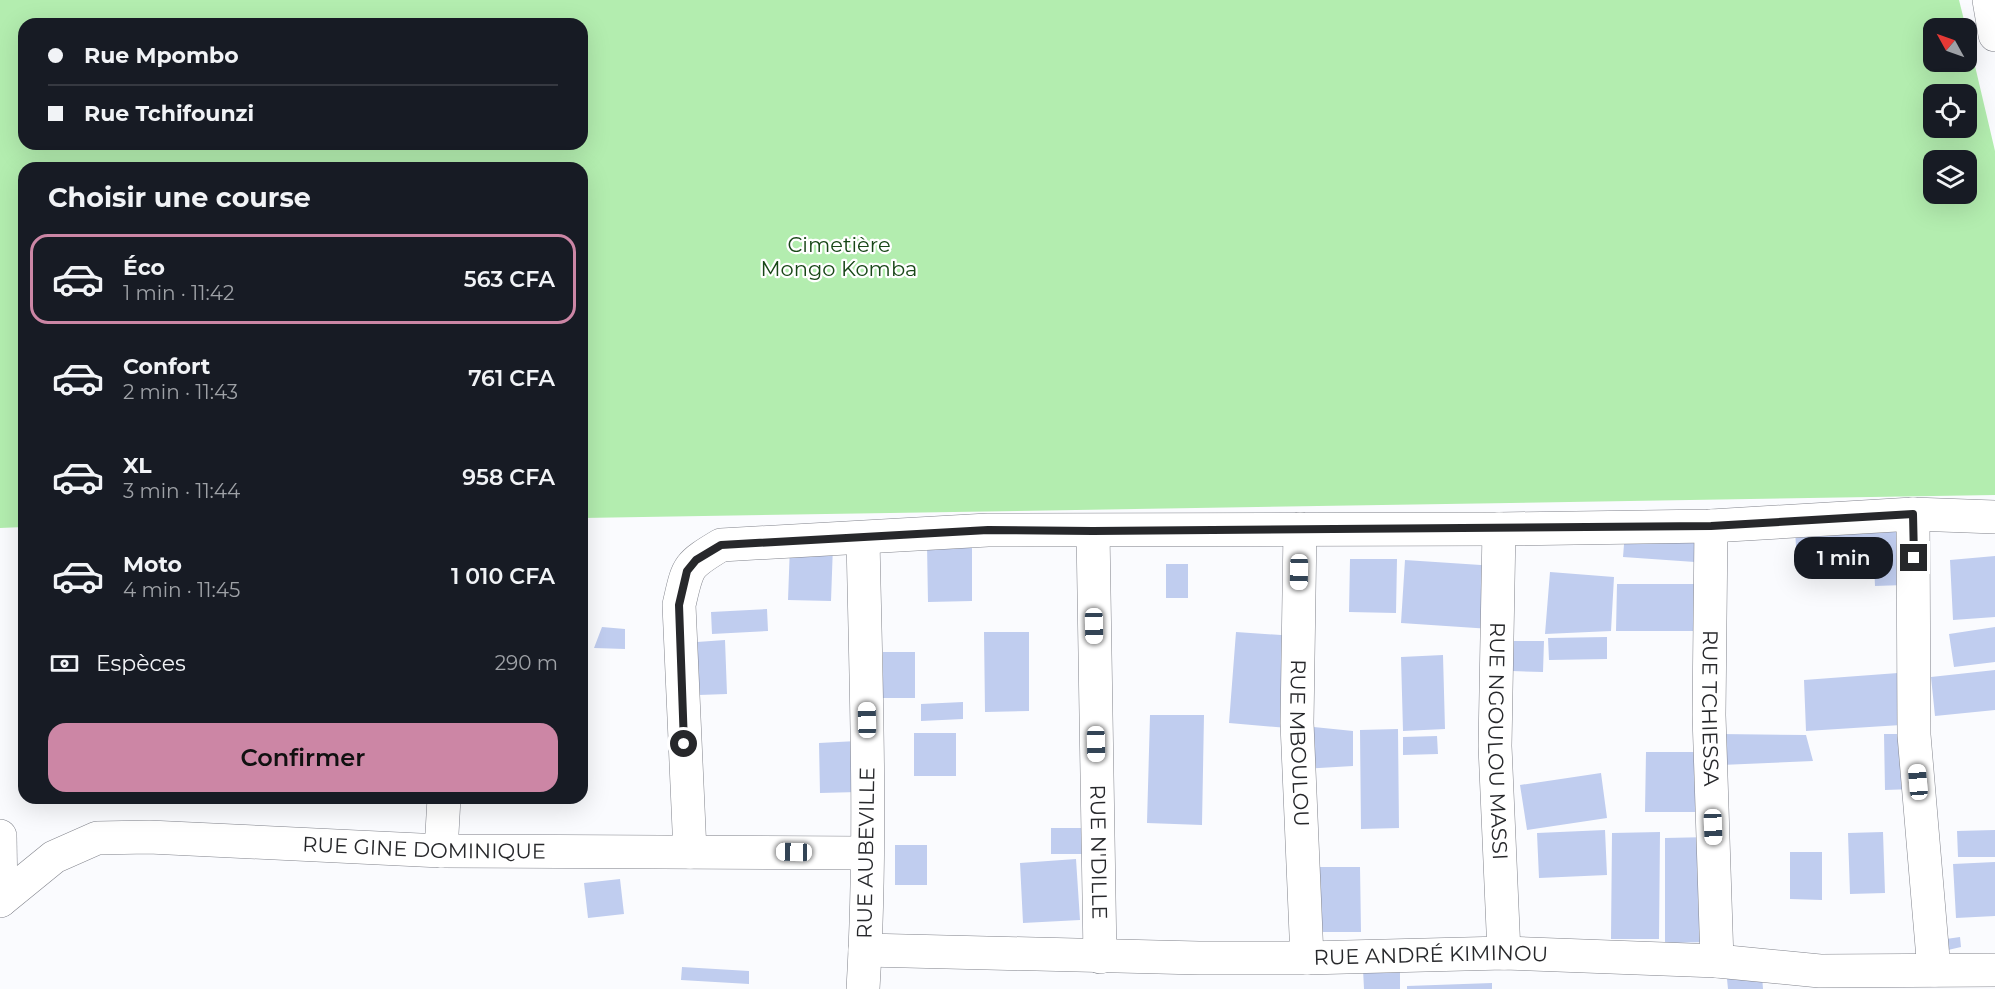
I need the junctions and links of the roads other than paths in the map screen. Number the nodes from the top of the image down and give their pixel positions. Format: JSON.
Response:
{"nodes":[{"id":1,"x":1989,"y":0,"type":"edge"},
{"id":2,"x":1995,"y":35,"type":"edge"},
{"id":3,"x":1913,"y":514,"type":"junction"},
{"id":4,"x":1995,"y":517,"type":"edge"},
{"id":5,"x":1711,"y":526,"type":"junction"},
{"id":6,"x":1300,"y":529,"type":"junction"},
{"id":7,"x":1499,"y":529,"type":"junction"},
{"id":8,"x":1093,"y":531,"type":"junction"},
{"id":9,"x":862,"y":538,"type":"junction"},
{"id":10,"x":444,"y":804,"type":"edge"},
{"id":11,"x":0,"y":836,"type":"edge"},
{"id":12,"x":441,"y":851,"type":"junction"},
{"id":13,"x":690,"y":852,"type":"junction"},
{"id":14,"x":867,"y":853,"type":"junction"},
{"id":15,"x":0,"y":901,"type":"edge"},
{"id":16,"x":865,"y":950,"type":"junction"},
{"id":17,"x":1504,"y":953,"type":"junction"},
{"id":18,"x":1100,"y":957,"type":"junction"},
{"id":19,"x":1307,"y":958,"type":"junction"},
{"id":20,"x":1717,"y":961,"type":"junction"},
{"id":21,"x":1934,"y":970,"type":"junction"},
{"id":22,"x":1995,"y":970,"type":"edge"},
{"id":23,"x":863,"y":989,"type":"edge"}],
"edges":[{"from":1,"to":2,"type":"street"},
{"from":3,"to":4,"type":"street"},
{"from":3,"to":5,"type":"street"},
{"from":3,"to":21,"type":"street"},
{"from":5,"to":7,"type":"street"},
{"from":5,"to":20,"type":"street","name":"RUE TCHIESSA"},
{"from":6,"to":7,"type":"street"},
{"from":6,"to":8,"type":"street"},
{"from":6,"to":19,"type":"street","name":"RUE MBOULOU"},
{"from":7,"to":17,"type":"street","name":"RUE NGOULOU MASSI"},
{"from":8,"to":9,"type":"street"},
{"from":8,"to":18,"type":"street","name":"RUE N'DILLE"},
{"from":9,"to":13,"type":"street"},
{"from":9,"to":14,"type":"street","name":"RUE AUBEVILLE"},
{"from":10,"to":12,"type":"street"},
{"from":11,"to":15,"type":"street"},
{"from":12,"to":13,"type":"street","name":"RUE GINE DOMINIQUE"},
{"from":12,"to":15,"type":"street","name":"RUE GINE DOMINIQUE"},
{"from":13,"to":14,"type":"street","name":"RUE GINE DOMINIQUE"},
{"from":14,"to":16,"type":"street","name":"RUE AUBEVILLE"},
{"from":16,"to":18,"type":"street","name":"RUE ANDRÉ KIMINOU"},
{"from":16,"to":23,"type":"street","name":"RUE AUBEVILLE"},
{"from":17,"to":19,"type":"street","name":"RUE ANDRÉ KIMINOU"},
{"from":17,"to":20,"type":"street","name":"RUE ANDRÉ KIMINOU"},
{"from":18,"to":19,"type":"street","name":"RUE ANDRÉ KIMINOU"},
{"from":20,"to":21,"type":"street","name":"RUE ANDRÉ KIMINOU"},
{"from":21,"to":22,"type":"street","name":"RUE ANDRÉ KIMINOU"}]}
